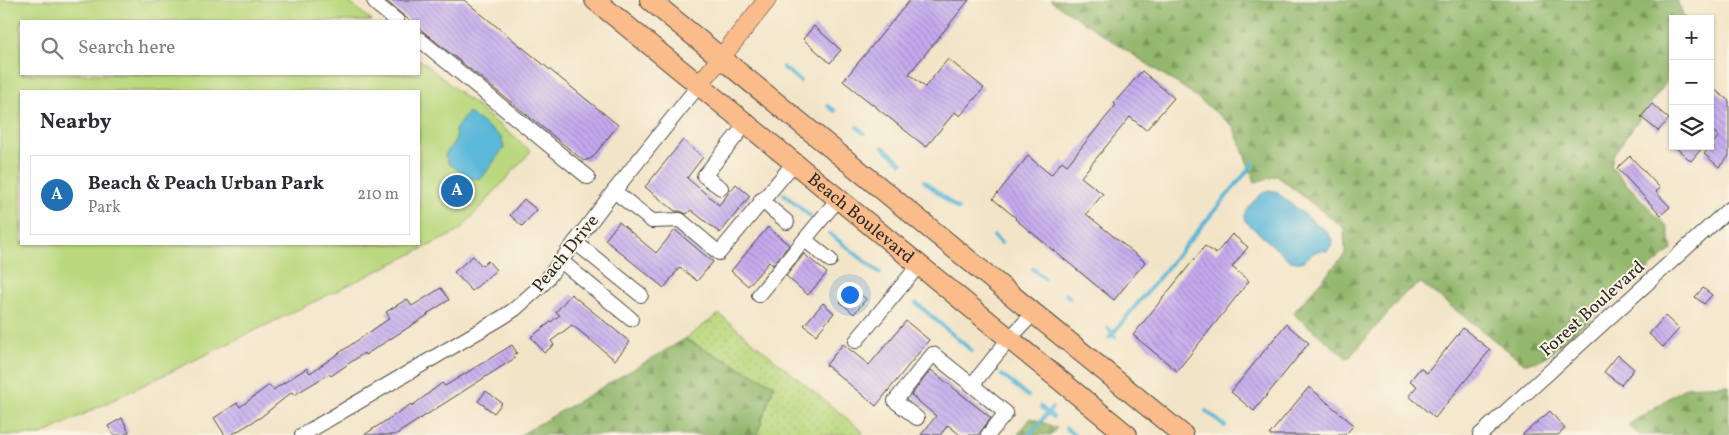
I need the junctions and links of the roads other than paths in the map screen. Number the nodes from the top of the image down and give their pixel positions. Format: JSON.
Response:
{"nodes":[{"id":1,"x":374,"y":0,"type":"edge"},
{"id":2,"x":595,"y":0,"type":"edge"},
{"id":3,"x":650,"y":0,"type":"edge"},
{"id":4,"x":766,"y":0,"type":"edge"},
{"id":5,"x":396,"y":20,"type":"edge"},
{"id":6,"x":420,"y":40,"type":"edge"},
{"id":7,"x":720,"y":58,"type":"junction"},
{"id":8,"x":699,"y":85,"type":"junction"},
{"id":9,"x":746,"y":124,"type":"junction"},
{"id":10,"x":794,"y":163,"type":"junction"},
{"id":11,"x":588,"y":177,"type":"dead end"},
{"id":12,"x":720,"y":188,"type":"dead end"},
{"id":13,"x":614,"y":192,"type":"junction"},
{"id":14,"x":838,"y":199,"type":"junction"},
{"id":15,"x":761,"y":200,"type":"junction"},
{"id":16,"x":1729,"y":209,"type":"edge"},
{"id":17,"x":788,"y":222,"type":"dead end"},
{"id":18,"x":804,"y":240,"type":"junction"},
{"id":19,"x":575,"y":242,"type":"junction"},
{"id":20,"x":830,"y":260,"type":"dead end"},
{"id":21,"x":561,"y":261,"type":"junction"},
{"id":22,"x":920,"y":265,"type":"junction"},
{"id":23,"x":759,"y":295,"type":"dead end"},
{"id":24,"x":642,"y":296,"type":"dead end"},
{"id":25,"x":1034,"y":313,"type":"junction"},
{"id":26,"x":631,"y":319,"type":"dead end"},
{"id":27,"x":1009,"y":338,"type":"junction"},
{"id":28,"x":856,"y":342,"type":"dead end"},
{"id":29,"x":972,"y":386,"type":"junction"},
{"id":30,"x":917,"y":418,"type":"dead end"},
{"id":31,"x":302,"y":435,"type":"edge"},
{"id":32,"x":988,"y":435,"type":"edge"},
{"id":33,"x":1127,"y":435,"type":"edge"},
{"id":34,"x":1183,"y":435,"type":"edge"},
{"id":35,"x":1480,"y":435,"type":"edge"}],
"edges":[{"from":1,"to":5,"type":"street"},
{"from":2,"to":8,"type":"highway","name":"Beach Boulevard"},
{"from":3,"to":7,"type":"highway"},
{"from":4,"to":7,"type":"main road","name":"Peach Drive"},
{"from":6,"to":11,"type":"street"},
{"from":7,"to":8,"type":"main road","name":"Peach Drive"},
{"from":7,"to":25,"type":"highway"},
{"from":8,"to":9,"type":"highway","name":"Beach Boulevard"},
{"from":8,"to":13,"type":"street","name":"Peach Drive"},
{"from":9,"to":10,"type":"highway","name":"Beach Boulevard"},
{"from":9,"to":12,"type":"street"},
{"from":10,"to":14,"type":"highway","name":"Beach Boulevard"},
{"from":10,"to":15,"type":"street"},
{"from":13,"to":15,"type":"street"},
{"from":13,"to":19,"type":"street","name":"Peach Drive"},
{"from":14,"to":18,"type":"street"},
{"from":14,"to":22,"type":"highway","name":"Beach Boulevard"},
{"from":15,"to":17,"type":"street"},
{"from":16,"to":35,"type":"street","name":"Forest Boulevard"},
{"from":18,"to":20,"type":"street"},
{"from":18,"to":23,"type":"street"},
{"from":19,"to":21,"type":"street","name":"Peach Drive"},
{"from":19,"to":24,"type":"street"},
{"from":21,"to":26,"type":"street"},
{"from":21,"to":31,"type":"street","name":"Peach Drive"},
{"from":22,"to":27,"type":"highway","name":"Beach Boulevard"},
{"from":22,"to":28,"type":"street"},
{"from":25,"to":27,"type":"street"},
{"from":25,"to":34,"type":"highway"},
{"from":27,"to":29,"type":"street"},
{"from":27,"to":33,"type":"highway","name":"Beach Boulevard"},
{"from":29,"to":30,"type":"street"},
{"from":29,"to":32,"type":"street"}]}
